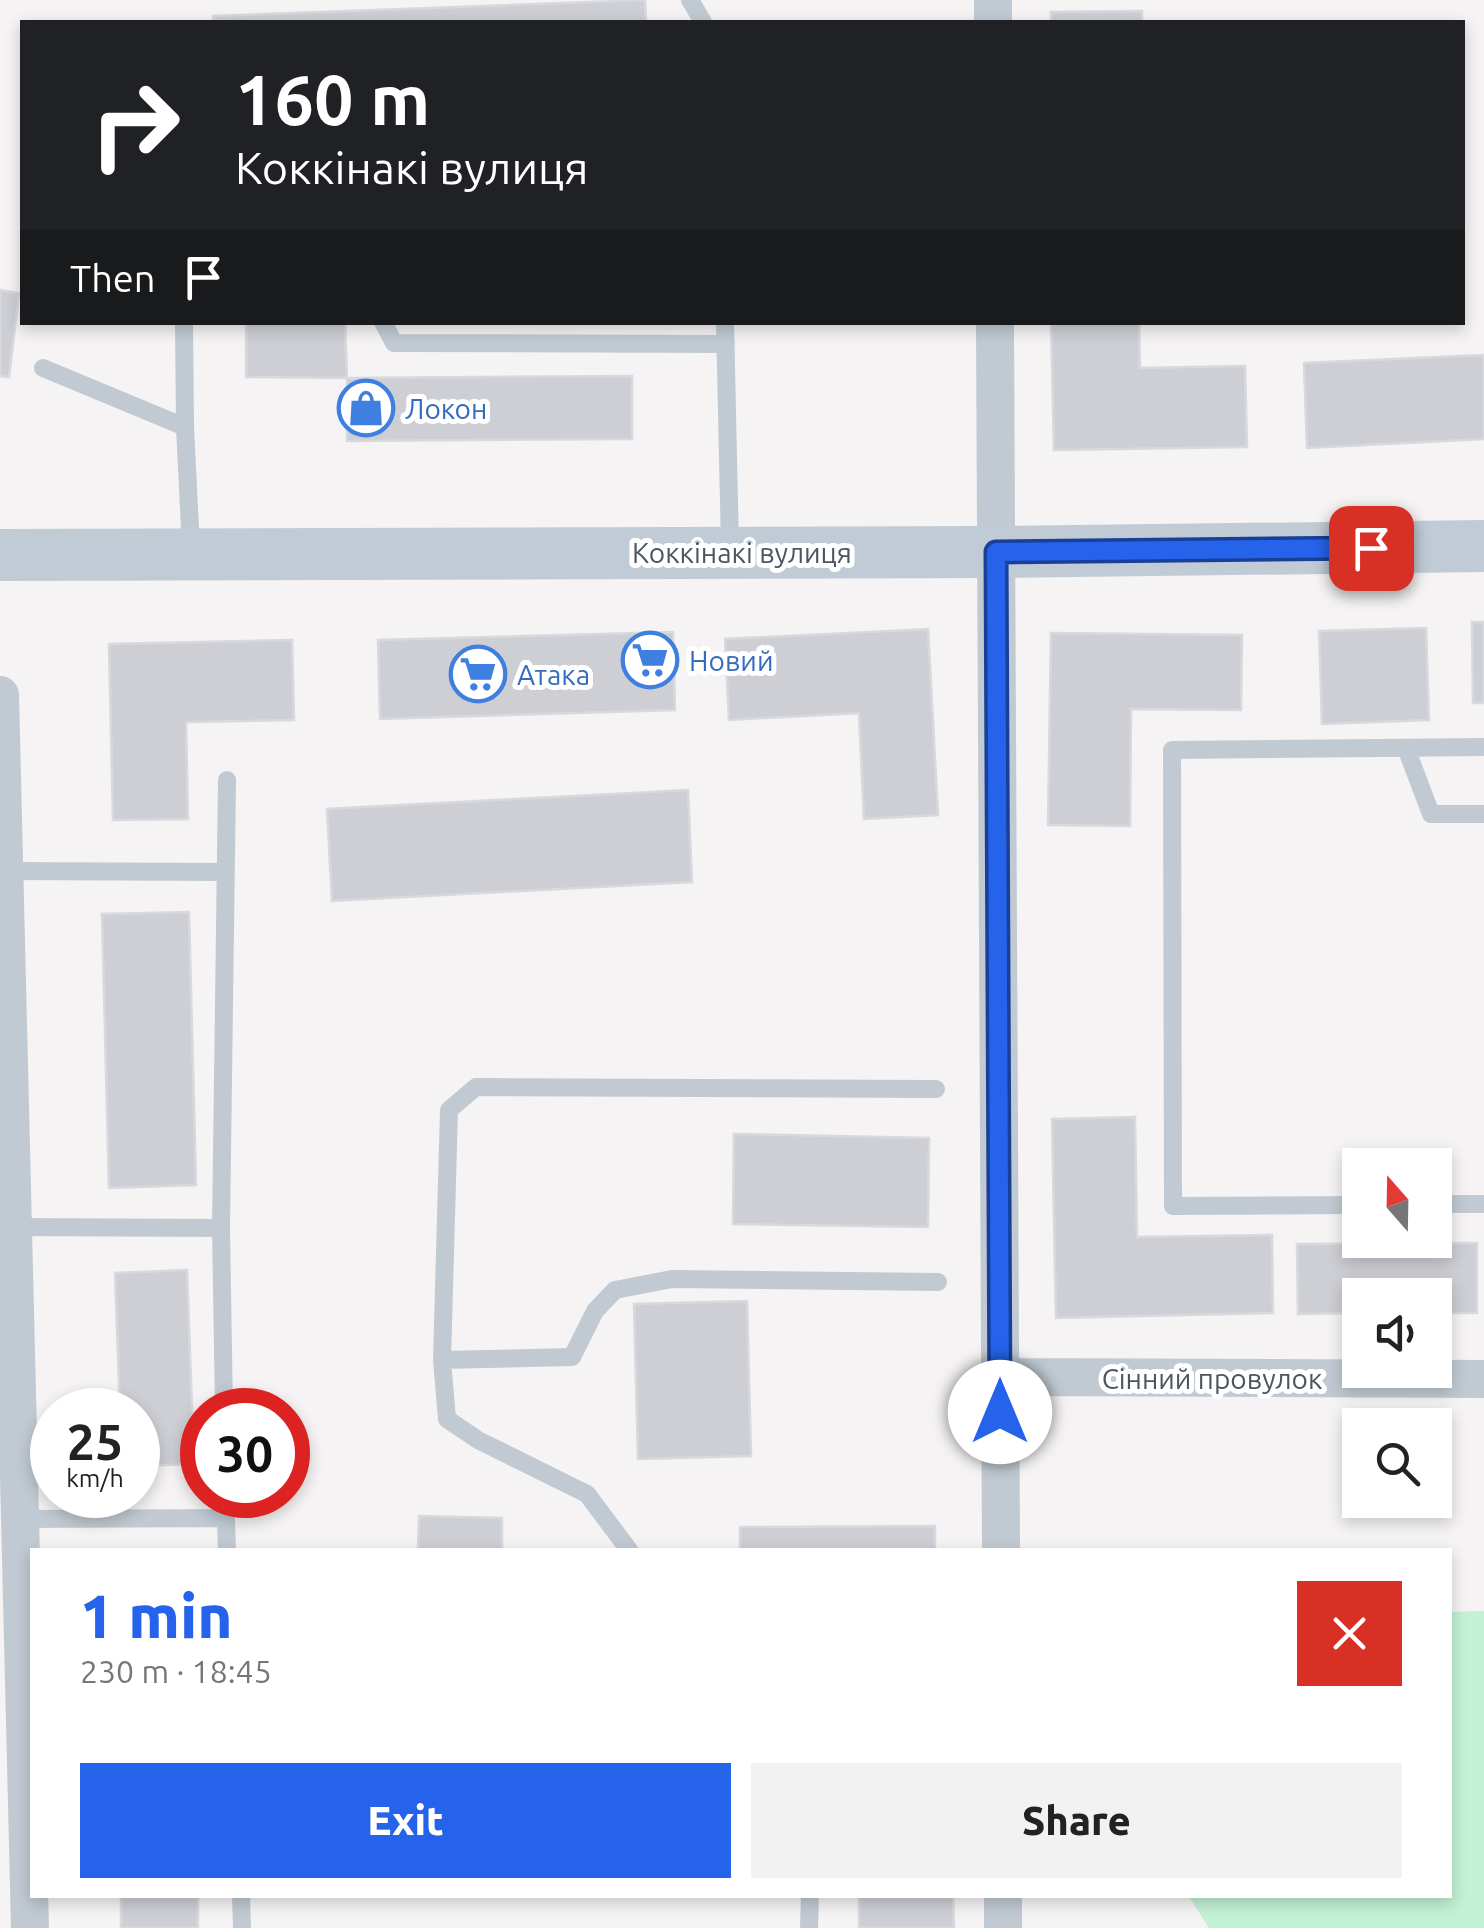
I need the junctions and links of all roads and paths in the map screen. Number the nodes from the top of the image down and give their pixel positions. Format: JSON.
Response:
{"nodes":[{"id":1,"x":184,"y":325,"type":"edge"},
{"id":2,"x":384,"y":325,"type":"edge"},
{"id":3,"x":724,"y":325,"type":"edge"},
{"id":4,"x":994,"y":325,"type":"edge"},
{"id":5,"x":726,"y":344,"type":"junction"},
{"id":6,"x":43,"y":368,"type":"dead end"},
{"id":7,"x":186,"y":427,"type":"junction"},
{"id":8,"x":1484,"y":546,"type":"edge"},
{"id":9,"x":730,"y":552,"type":"junction"},
{"id":10,"x":996,"y":552,"type":"junction"},
{"id":11,"x":192,"y":554,"type":"junction"},
{"id":12,"x":0,"y":555,"type":"edge"},
{"id":13,"x":0,"y":695,"type":"edge"},
{"id":14,"x":1484,"y":747,"type":"edge"},
{"id":15,"x":1406,"y":748,"type":"junction"},
{"id":16,"x":226,"y":780,"type":"dead end"},
{"id":17,"x":1484,"y":814,"type":"edge"},
{"id":18,"x":2,"y":871,"type":"edge"},
{"id":19,"x":225,"y":872,"type":"junction"},
{"id":20,"x":936,"y":1089,"type":"dead end"},
{"id":21,"x":1452,"y":1204,"type":"edge"},
{"id":22,"x":1484,"y":1204,"type":"edge"},
{"id":23,"x":1342,"y":1205,"type":"edge"},
{"id":24,"x":6,"y":1227,"type":"edge"},
{"id":25,"x":221,"y":1228,"type":"junction"},
{"id":26,"x":938,"y":1282,"type":"dead end"},
{"id":27,"x":442,"y":1360,"type":"junction"},
{"id":28,"x":1000,"y":1377,"type":"junction"},
{"id":29,"x":1484,"y":1379,"type":"edge"},
{"id":30,"x":224,"y":1388,"type":"edge"},
{"id":31,"x":226,"y":1518,"type":"joint"},
{"id":32,"x":20,"y":1519,"type":"junction"},
{"id":33,"x":227,"y":1548,"type":"edge"},
{"id":34,"x":628,"y":1548,"type":"edge"},
{"id":35,"x":1001,"y":1548,"type":"edge"},
{"id":36,"x":241,"y":1898,"type":"edge"},
{"id":37,"x":810,"y":1898,"type":"edge"},
{"id":38,"x":1003,"y":1898,"type":"edge"},
{"id":39,"x":30,"y":1928,"type":"edge"},
{"id":40,"x":242,"y":1928,"type":"edge"},
{"id":41,"x":809,"y":1928,"type":"edge"},
{"id":42,"x":1003,"y":1928,"type":"edge"}],
"edges":[{"from":1,"to":7,"type":"lane"},
{"from":2,"to":5,"type":"lane"},
{"from":3,"to":5,"type":"lane"},
{"from":4,"to":10,"type":"street"},
{"from":5,"to":9,"type":"lane"},
{"from":6,"to":7,"type":"lane"},
{"from":7,"to":11,"type":"lane"},
{"from":8,"to":10,"type":"street","name":"Коккінакі вулиця"},
{"from":9,"to":10,"type":"street","name":"Коккінакі вулиця"},
{"from":9,"to":11,"type":"street","name":"Коккінакі вулиця"},
{"from":10,"to":28,"type":"street"},
{"from":11,"to":12,"type":"street","name":"Коккінакі вулиця"},
{"from":13,"to":18,"type":"street"},
{"from":14,"to":15,"type":"lane"},
{"from":15,"to":17,"type":"lane"},
{"from":15,"to":23,"type":"lane"},
{"from":16,"to":19,"type":"lane"},
{"from":18,"to":19,"type":"lane"},
{"from":18,"to":24,"type":"street"},
{"from":19,"to":25,"type":"lane"},
{"from":20,"to":27,"type":"lane"},
{"from":21,"to":22,"type":"lane"},
{"from":24,"to":25,"type":"lane"},
{"from":24,"to":32,"type":"street"},
{"from":25,"to":30,"type":"lane"},
{"from":26,"to":27,"type":"lane"},
{"from":27,"to":34,"type":"lane"},
{"from":28,"to":29,"type":"street","name":"Сінний провулок"},
{"from":28,"to":35,"type":"street"},
{"from":31,"to":32,"type":"lane"},
{"from":31,"to":33,"type":"lane"},
{"from":32,"to":39,"type":"street"},
{"from":36,"to":40,"type":"lane"},
{"from":37,"to":41,"type":"lane"},
{"from":38,"to":42,"type":"street"}]}
